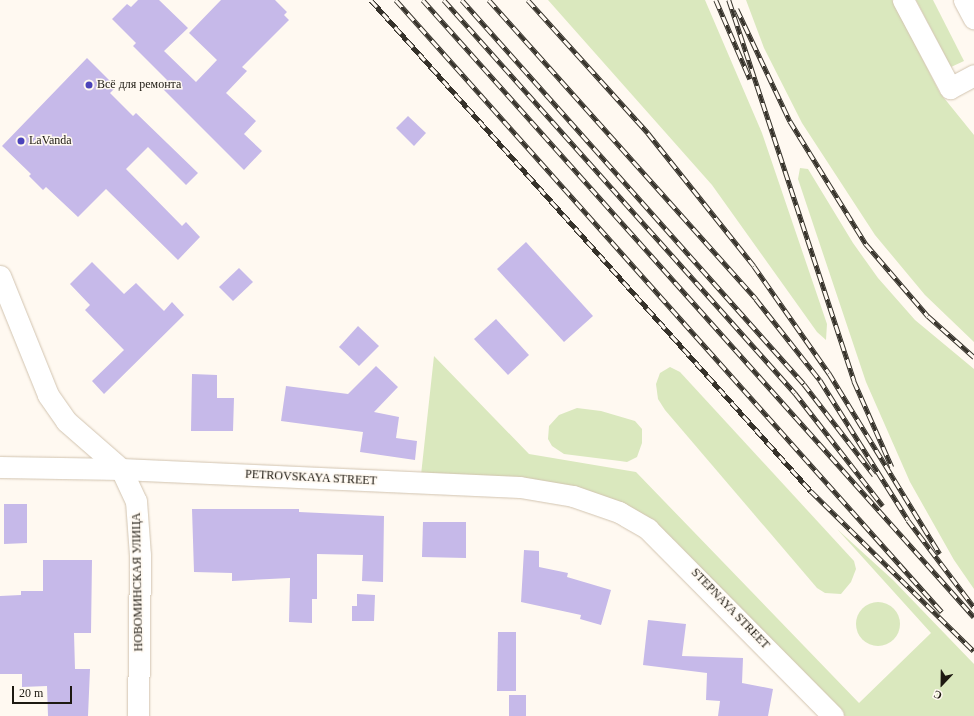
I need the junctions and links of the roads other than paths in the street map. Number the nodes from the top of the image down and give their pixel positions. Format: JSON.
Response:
{"nodes":[{"id":1,"x":903,"y":0,"type":"edge"},
{"id":2,"x":964,"y":0,"type":"edge"},
{"id":3,"x":974,"y":19,"type":"edge"},
{"id":4,"x":974,"y":75,"type":"edge"},
{"id":5,"x":0,"y":276,"type":"edge"},
{"id":6,"x":0,"y":467,"type":"edge"},
{"id":7,"x":121,"y":469,"type":"junction"},
{"id":8,"x":619,"y":512,"type":"joint"},
{"id":9,"x":138,"y":716,"type":"edge"},
{"id":10,"x":832,"y":716,"type":"edge"}],
"edges":[{"from":1,"to":4,"type":"street"},
{"from":2,"to":3,"type":"street"},
{"from":5,"to":7,"type":"street","name":"НОВОМИНСКАЯ УЛИЦА"},
{"from":6,"to":7,"type":"street","name":"PETROVSKAYA STREET"},
{"from":7,"to":8,"type":"street","name":"PETROVSKAYA STREET"},
{"from":7,"to":9,"type":"street","name":"НОВОМИНСКАЯ УЛИЦА"},
{"from":8,"to":10,"type":"street","name":"STEPNAYA STREET"}]}
